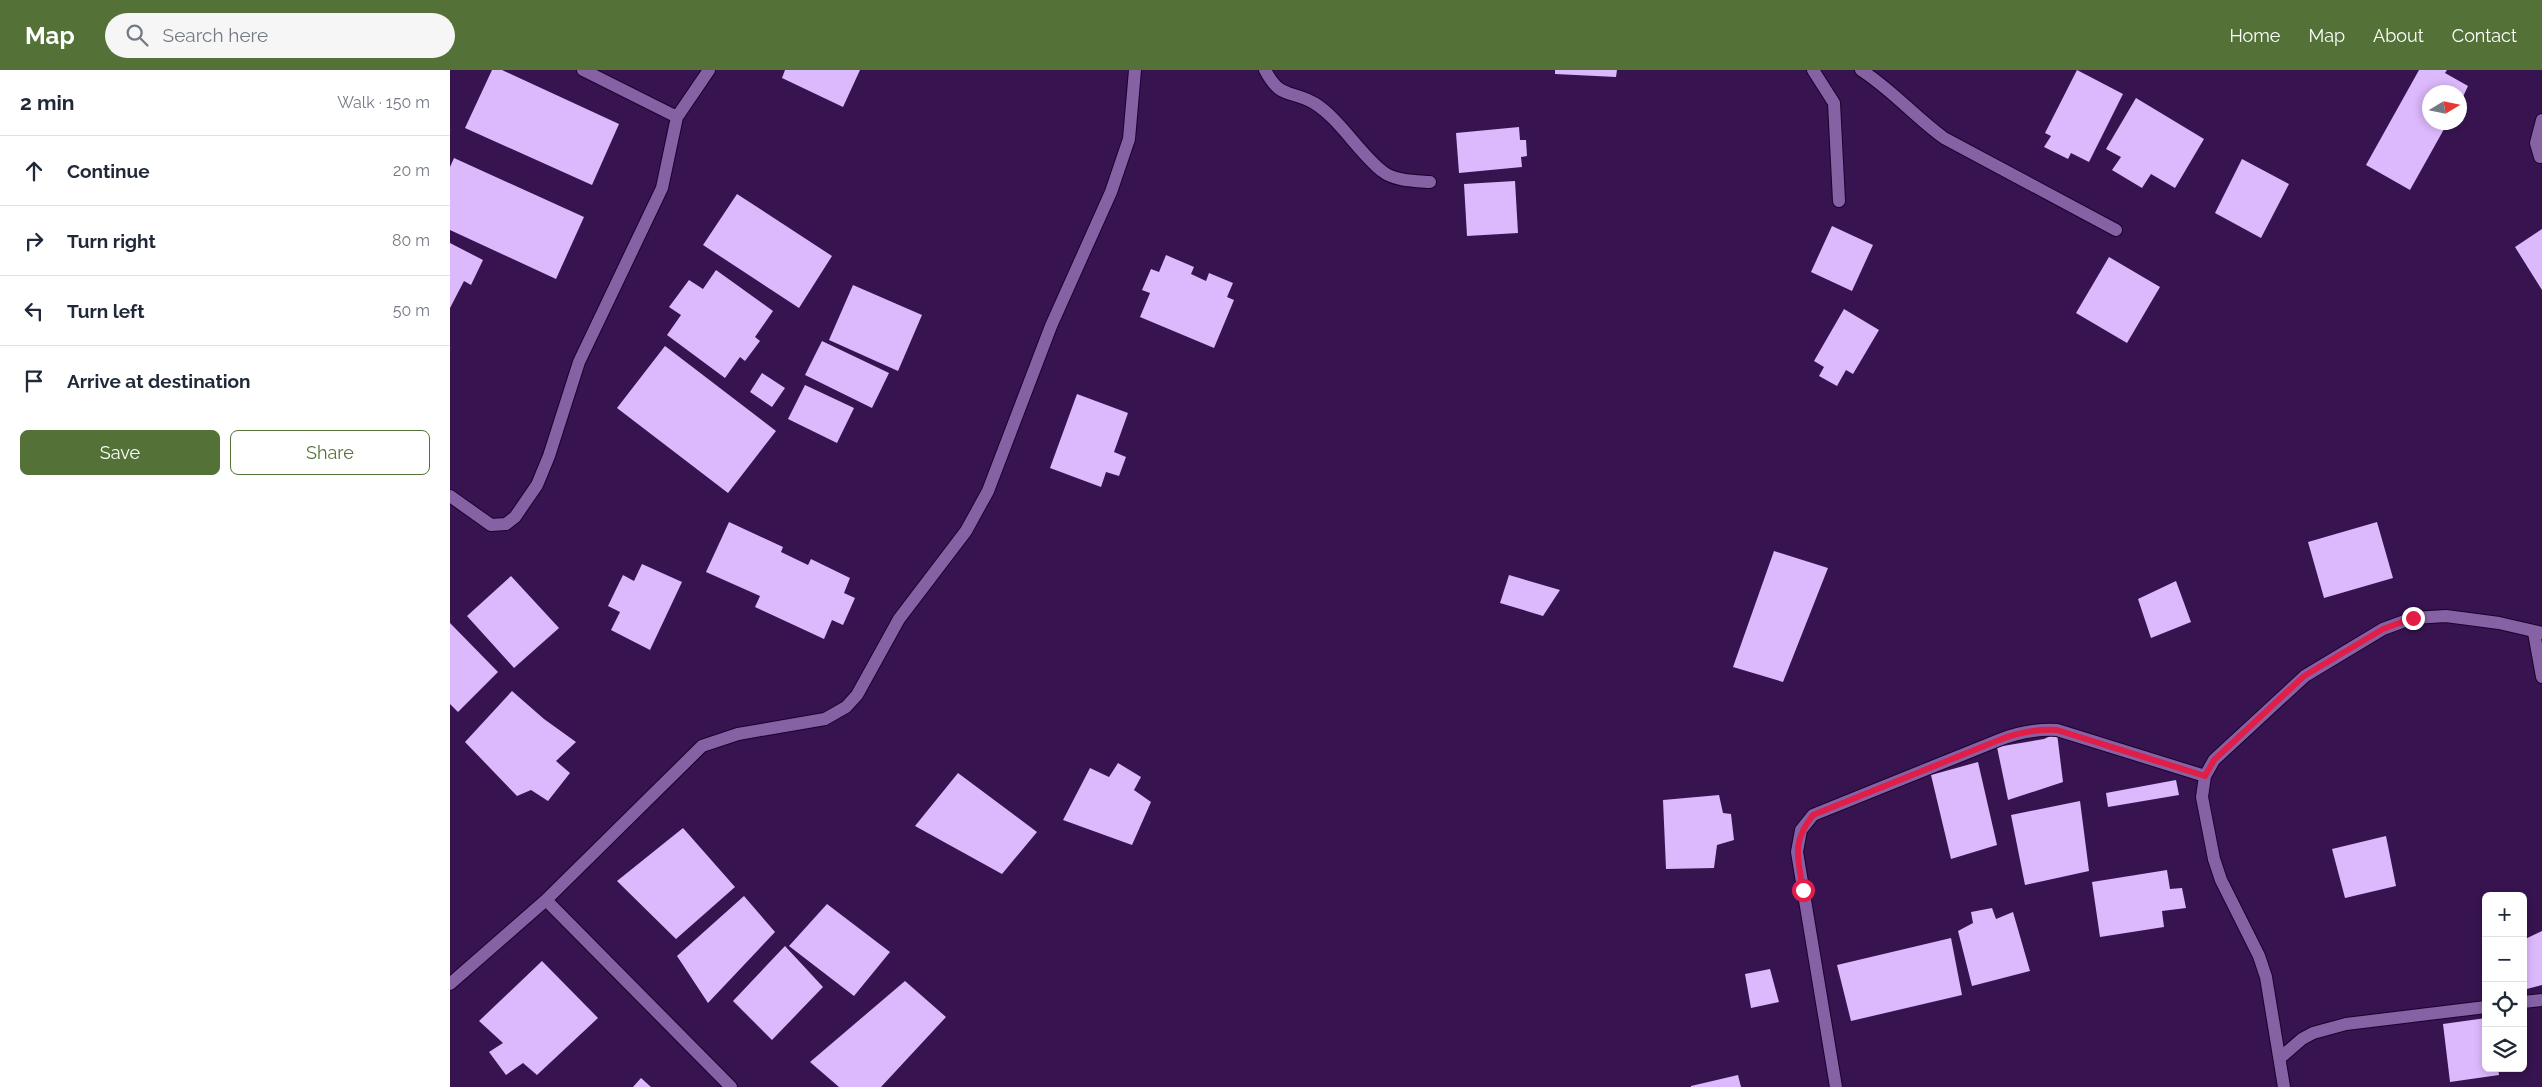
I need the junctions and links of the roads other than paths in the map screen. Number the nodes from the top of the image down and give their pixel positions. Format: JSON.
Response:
{"nodes":[{"id":1,"x":583,"y":70,"type":"edge"},
{"id":2,"x":709,"y":70,"type":"edge"},
{"id":3,"x":1135,"y":70,"type":"edge"},
{"id":4,"x":1265,"y":70,"type":"edge"},
{"id":5,"x":1814,"y":70,"type":"edge"},
{"id":6,"x":1861,"y":70,"type":"edge"},
{"id":7,"x":677,"y":117,"type":"junction"},
{"id":8,"x":2542,"y":120,"type":"edge"},
{"id":9,"x":2540,"y":157,"type":"dead end"},
{"id":10,"x":1430,"y":182,"type":"dead end"},
{"id":11,"x":1839,"y":201,"type":"dead end"},
{"id":12,"x":2116,"y":230,"type":"dead end"},
{"id":13,"x":450,"y":496,"type":"edge"},
{"id":14,"x":2538,"y":633,"type":"edge"},
{"id":15,"x":2542,"y":677,"type":"edge"},
{"id":16,"x":2205,"y":776,"type":"junction"},
{"id":17,"x":546,"y":900,"type":"junction"},
{"id":18,"x":450,"y":984,"type":"edge"},
{"id":19,"x":2542,"y":1000,"type":"edge"},
{"id":20,"x":2527,"y":1002,"type":"edge"},
{"id":21,"x":2482,"y":1007,"type":"edge"},
{"id":22,"x":2280,"y":1058,"type":"junction"},
{"id":23,"x":731,"y":1087,"type":"edge"},
{"id":24,"x":1836,"y":1087,"type":"edge"},
{"id":25,"x":2284,"y":1087,"type":"edge"}],
"edges":[{"from":1,"to":7,"type":"street"},
{"from":2,"to":7,"type":"street"},
{"from":3,"to":17,"type":"street"},
{"from":4,"to":10,"type":"street"},
{"from":5,"to":11,"type":"street"},
{"from":6,"to":12,"type":"street"},
{"from":7,"to":13,"type":"street"},
{"from":8,"to":9,"type":"street"},
{"from":14,"to":15,"type":"street"},
{"from":14,"to":16,"type":"street"},
{"from":16,"to":22,"type":"street"},
{"from":16,"to":24,"type":"street"},
{"from":17,"to":18,"type":"street"},
{"from":17,"to":23,"type":"street"},
{"from":19,"to":20,"type":"street"},
{"from":21,"to":22,"type":"street"},
{"from":22,"to":25,"type":"street"}]}
